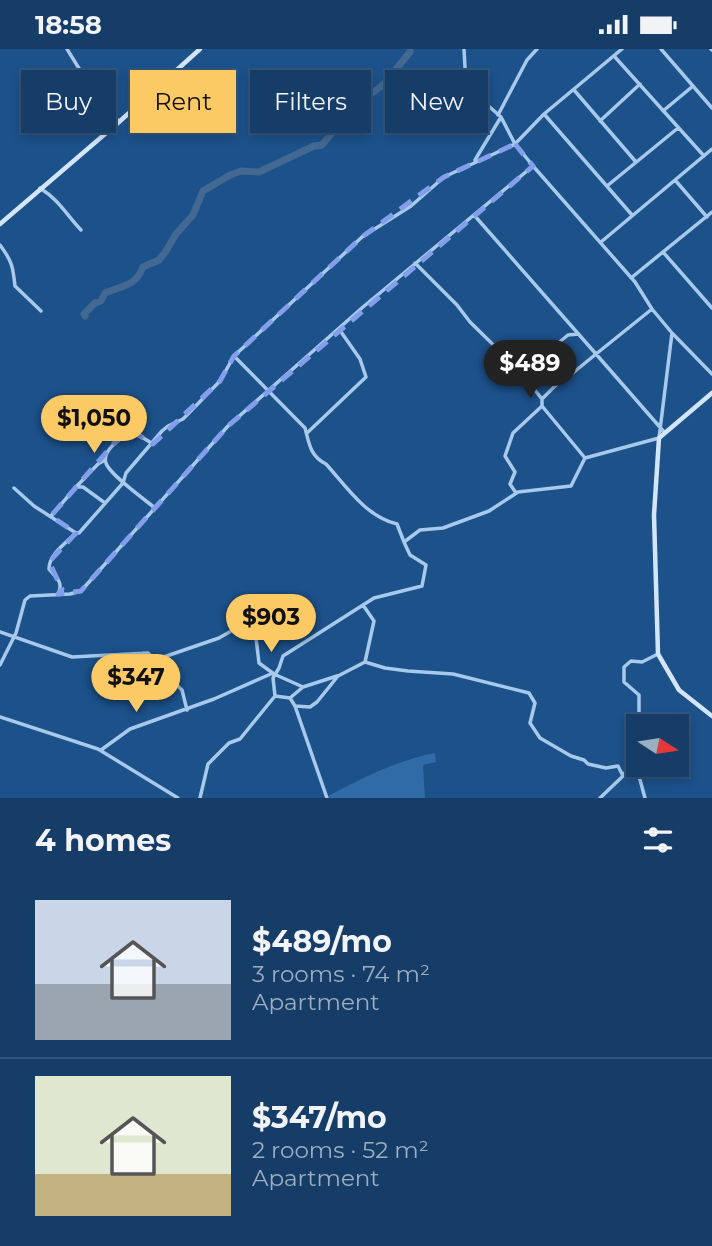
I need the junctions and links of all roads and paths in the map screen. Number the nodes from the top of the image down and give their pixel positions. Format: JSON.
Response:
{"nodes":[{"id":1,"x":67,"y":49,"type":"edge"},
{"id":2,"x":200,"y":49,"type":"edge"},
{"id":3,"x":464,"y":49,"type":"edge"},
{"id":4,"x":537,"y":49,"type":"edge"},
{"id":5,"x":622,"y":49,"type":"edge"},
{"id":6,"x":661,"y":49,"type":"edge"},
{"id":7,"x":614,"y":56,"type":"junction"},
{"id":8,"x":640,"y":84,"type":"junction"},
{"id":9,"x":693,"y":86,"type":"junction"},
{"id":10,"x":574,"y":90,"type":"junction"},
{"id":11,"x":711,"y":105,"type":"edge"},
{"id":12,"x":663,"y":111,"type":"junction"},
{"id":13,"x":544,"y":114,"type":"junction"},
{"id":14,"x":499,"y":116,"type":"junction"},
{"id":15,"x":600,"y":121,"type":"junction"},
{"id":16,"x":119,"y":122,"type":"junction"},
{"id":17,"x":678,"y":128,"type":"junction"},
{"id":18,"x":515,"y":144,"type":"junction"},
{"id":19,"x":712,"y":149,"type":"edge"},
{"id":20,"x":704,"y":156,"type":"junction"},
{"id":21,"x":474,"y":162,"type":"junction"},
{"id":22,"x":636,"y":162,"type":"junction"},
{"id":23,"x":533,"y":166,"type":"junction"},
{"id":24,"x":675,"y":180,"type":"junction"},
{"id":25,"x":607,"y":186,"type":"junction"},
{"id":26,"x":40,"y":188,"type":"junction"},
{"id":27,"x":712,"y":212,"type":"edge"},
{"id":28,"x":474,"y":214,"type":"junction"},
{"id":29,"x":632,"y":215,"type":"junction"},
{"id":30,"x":707,"y":217,"type":"junction"},
{"id":31,"x":0,"y":224,"type":"edge"},
{"id":32,"x":81,"y":230,"type":"dead end"},
{"id":33,"x":601,"y":242,"type":"junction"},
{"id":34,"x":0,"y":245,"type":"edge"},
{"id":35,"x":663,"y":252,"type":"junction"},
{"id":36,"x":415,"y":263,"type":"junction"},
{"id":37,"x":631,"y":278,"type":"junction"},
{"id":38,"x":712,"y":308,"type":"edge"},
{"id":39,"x":652,"y":309,"type":"junction"},
{"id":40,"x":41,"y":311,"type":"dead end"},
{"id":41,"x":339,"y":329,"type":"junction"},
{"id":42,"x":672,"y":333,"type":"junction"},
{"id":43,"x":578,"y":334,"type":"junction"},
{"id":44,"x":596,"y":354,"type":"junction"},
{"id":45,"x":234,"y":356,"type":"junction"},
{"id":46,"x":522,"y":373,"type":"junction"},
{"id":47,"x":712,"y":375,"type":"edge"},
{"id":48,"x":267,"y":391,"type":"junction"},
{"id":49,"x":712,"y":393,"type":"edge"},
{"id":50,"x":542,"y":399,"type":"junction"},
{"id":51,"x":542,"y":406,"type":"junction"},
{"id":52,"x":661,"y":427,"type":"junction"},
{"id":53,"x":665,"y":433,"type":"junction"},
{"id":54,"x":307,"y":434,"type":"junction"},
{"id":55,"x":659,"y":437,"type":"junction"},
{"id":56,"x":153,"y":444,"type":"junction"},
{"id":57,"x":586,"y":457,"type":"junction"},
{"id":58,"x":105,"y":460,"type":"junction"},
{"id":59,"x":123,"y":483,"type":"junction"},
{"id":60,"x":76,"y":487,"type":"junction"},
{"id":61,"x":14,"y":488,"type":"dead end"},
{"id":62,"x":516,"y":494,"type":"junction"},
{"id":63,"x":105,"y":503,"type":"junction"},
{"id":64,"x":155,"y":508,"type":"junction"},
{"id":65,"x":51,"y":516,"type":"junction"},
{"id":66,"x":76,"y":533,"type":"junction"},
{"id":67,"x":404,"y":542,"type":"junction"},
{"id":68,"x":58,"y":594,"type":"junction"},
{"id":69,"x":363,"y":605,"type":"junction"},
{"id":70,"x":0,"y":632,"type":"edge"},
{"id":71,"x":13,"y":636,"type":"junction"},
{"id":72,"x":142,"y":653,"type":"junction"},
{"id":73,"x":658,"y":654,"type":"junction"},
{"id":74,"x":365,"y":661,"type":"junction"},
{"id":75,"x":0,"y":665,"type":"edge"},
{"id":76,"x":273,"y":674,"type":"junction"},
{"id":77,"x":338,"y":676,"type":"junction"},
{"id":78,"x":303,"y":687,"type":"junction"},
{"id":79,"x":275,"y":696,"type":"junction"},
{"id":80,"x":289,"y":698,"type":"junction"},
{"id":81,"x":295,"y":706,"type":"junction"},
{"id":82,"x":187,"y":710,"type":"junction"},
{"id":83,"x":639,"y":714,"type":"edge"},
{"id":84,"x":712,"y":716,"type":"edge"},
{"id":85,"x":0,"y":717,"type":"edge"},
{"id":86,"x":101,"y":750,"type":"junction"},
{"id":87,"x":626,"y":771,"type":"edge"},
{"id":88,"x":623,"y":776,"type":"junction"},
{"id":89,"x":639,"y":777,"type":"edge"},
{"id":90,"x":178,"y":798,"type":"edge"},
{"id":91,"x":200,"y":798,"type":"edge"},
{"id":92,"x":327,"y":798,"type":"edge"},
{"id":93,"x":600,"y":798,"type":"edge"},
{"id":94,"x":645,"y":798,"type":"edge"}],
"edges":[{"from":1,"to":16,"type":"street"},
{"from":2,"to":16,"type":"street"},
{"from":3,"to":14,"type":"street"},
{"from":4,"to":14,"type":"street"},
{"from":5,"to":7,"type":"street"},
{"from":6,"to":9,"type":"street"},
{"from":7,"to":8,"type":"street"},
{"from":7,"to":10,"type":"street"},
{"from":8,"to":12,"type":"street"},
{"from":8,"to":15,"type":"street"},
{"from":9,"to":11,"type":"street"},
{"from":9,"to":12,"type":"street"},
{"from":10,"to":13,"type":"street"},
{"from":10,"to":15,"type":"street"},
{"from":12,"to":17,"type":"street"},
{"from":13,"to":18,"type":"street"},
{"from":13,"to":25,"type":"street"},
{"from":14,"to":18,"type":"street"},
{"from":14,"to":21,"type":"street"},
{"from":15,"to":22,"type":"street"},
{"from":16,"to":26,"type":"street"},
{"from":17,"to":20,"type":"street"},
{"from":17,"to":22,"type":"street"},
{"from":18,"to":21,"type":"street"},
{"from":18,"to":23,"type":"street"},
{"from":19,"to":20,"type":"street"},
{"from":20,"to":24,"type":"street"},
{"from":21,"to":45,"type":"street"},
{"from":22,"to":25,"type":"street"},
{"from":23,"to":28,"type":"street"},
{"from":23,"to":33,"type":"street"},
{"from":24,"to":29,"type":"street"},
{"from":24,"to":30,"type":"street"},
{"from":25,"to":29,"type":"street"},
{"from":26,"to":31,"type":"street"},
{"from":26,"to":32,"type":"street"},
{"from":27,"to":30,"type":"street"},
{"from":28,"to":36,"type":"street"},
{"from":28,"to":43,"type":"street"},
{"from":29,"to":33,"type":"street"},
{"from":30,"to":35,"type":"street"},
{"from":33,"to":37,"type":"street"},
{"from":34,"to":40,"type":"street"},
{"from":35,"to":37,"type":"street"},
{"from":35,"to":38,"type":"street"},
{"from":36,"to":41,"type":"street"},
{"from":36,"to":46,"type":"street"},
{"from":37,"to":39,"type":"street"},
{"from":39,"to":42,"type":"street"},
{"from":39,"to":44,"type":"street"},
{"from":41,"to":48,"type":"street"},
{"from":41,"to":54,"type":"street"},
{"from":42,"to":47,"type":"street"},
{"from":42,"to":52,"type":"street"},
{"from":43,"to":44,"type":"street"},
{"from":43,"to":46,"type":"street"},
{"from":44,"to":50,"type":"street"},
{"from":44,"to":52,"type":"street"},
{"from":45,"to":48,"type":"street"},
{"from":45,"to":56,"type":"street"},
{"from":46,"to":50,"type":"street"},
{"from":48,"to":54,"type":"street"},
{"from":48,"to":64,"type":"street"},
{"from":49,"to":53,"type":"street"},
{"from":50,"to":51,"type":"street"},
{"from":51,"to":57,"type":"street"},
{"from":51,"to":62,"type":"street"},
{"from":52,"to":53,"type":"street"},
{"from":52,"to":55,"type":"street"},
{"from":53,"to":55,"type":"street"},
{"from":54,"to":67,"type":"street"},
{"from":55,"to":57,"type":"street"},
{"from":55,"to":73,"type":"street"},
{"from":56,"to":58,"type":"street"},
{"from":56,"to":59,"type":"street"},
{"from":57,"to":62,"type":"street"},
{"from":58,"to":59,"type":"street"},
{"from":58,"to":60,"type":"street"},
{"from":59,"to":63,"type":"street"},
{"from":59,"to":64,"type":"street"},
{"from":60,"to":63,"type":"street"},
{"from":60,"to":65,"type":"street"},
{"from":61,"to":65,"type":"street"},
{"from":62,"to":67,"type":"street"},
{"from":63,"to":66,"type":"street"},
{"from":64,"to":68,"type":"street"},
{"from":65,"to":66,"type":"street"},
{"from":66,"to":68,"type":"street"},
{"from":67,"to":69,"type":"street"},
{"from":68,"to":71,"type":"street"},
{"from":69,"to":74,"type":"street"},
{"from":69,"to":76,"type":"street"},
{"from":70,"to":71,"type":"street"},
{"from":71,"to":72,"type":"street"},
{"from":71,"to":75,"type":"street"},
{"from":72,"to":76,"type":"street"},
{"from":72,"to":82,"type":"street"},
{"from":73,"to":83,"type":"street"},
{"from":73,"to":84,"type":"street"},
{"from":74,"to":77,"type":"street"},
{"from":74,"to":88,"type":"street"},
{"from":76,"to":78,"type":"street"},
{"from":76,"to":79,"type":"street"},
{"from":76,"to":82,"type":"street"},
{"from":77,"to":78,"type":"street"},
{"from":77,"to":81,"type":"street"},
{"from":78,"to":80,"type":"street"},
{"from":79,"to":80,"type":"street"},
{"from":79,"to":91,"type":"street"},
{"from":80,"to":81,"type":"street"},
{"from":81,"to":92,"type":"street"},
{"from":82,"to":86,"type":"street"},
{"from":85,"to":86,"type":"street"},
{"from":86,"to":90,"type":"street"},
{"from":87,"to":88,"type":"street"},
{"from":88,"to":93,"type":"street"},
{"from":89,"to":94,"type":"street"}]}
